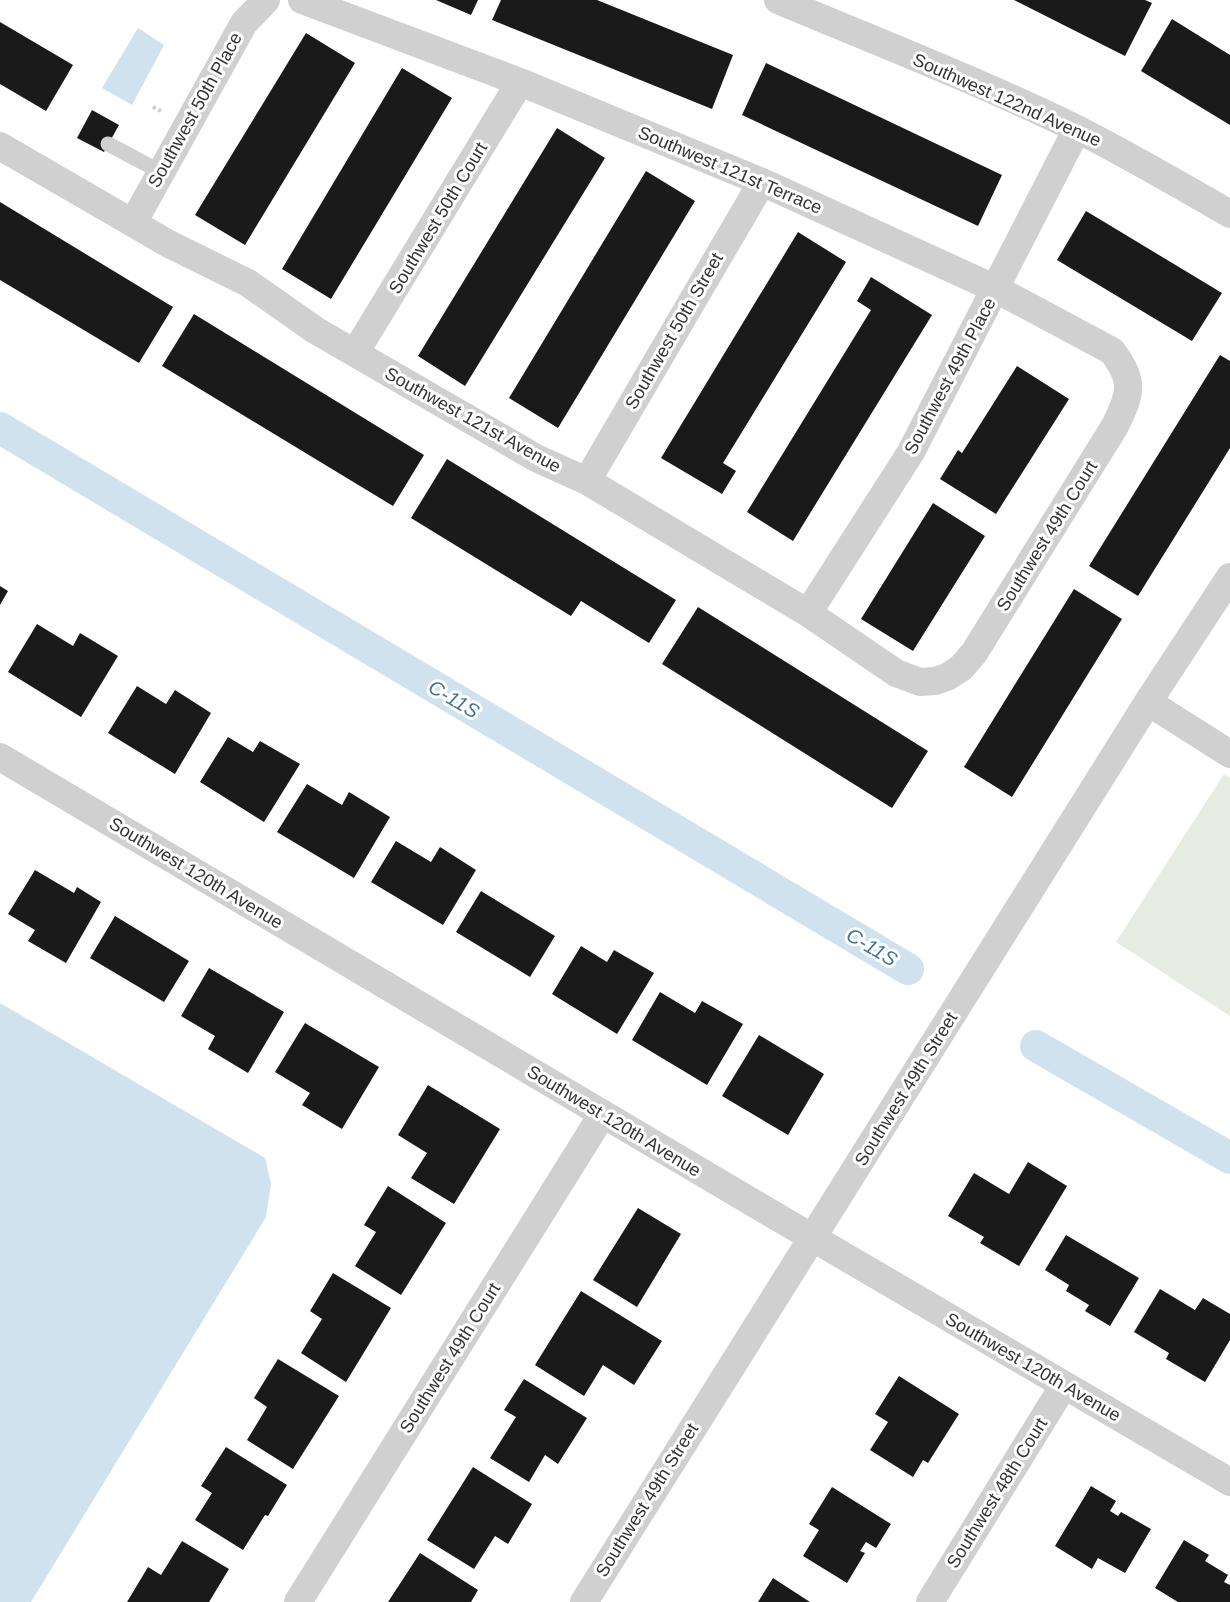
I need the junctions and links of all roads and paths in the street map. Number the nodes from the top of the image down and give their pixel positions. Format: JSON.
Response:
{"nodes":[{"id":1,"x":265,"y":0,"type":"edge"},
{"id":2,"x":302,"y":0,"type":"edge"},
{"id":3,"x":778,"y":0,"type":"edge"},
{"id":4,"x":520,"y":82,"type":"junction"},
{"id":5,"x":1077,"y":129,"type":"junction"},
{"id":6,"x":108,"y":144,"type":"dead end"},
{"id":7,"x":0,"y":146,"type":"edge"},
{"id":8,"x":161,"y":172,"type":"junction"},
{"id":9,"x":762,"y":182,"type":"junction"},
{"id":10,"x":1230,"y":214,"type":"edge"},
{"id":11,"x":133,"y":223,"type":"junction"},
{"id":12,"x":996,"y":289,"type":"junction"},
{"id":13,"x":355,"y":353,"type":"junction"},
{"id":14,"x":1129,"y":385,"type":"joint"},
{"id":15,"x":587,"y":481,"type":"junction"},
{"id":16,"x":1230,"y":577,"type":"edge"},
{"id":17,"x":808,"y":613,"type":"junction"},
{"id":18,"x":947,"y":676,"type":"joint"},
{"id":19,"x":1148,"y":702,"type":"junction"},
{"id":20,"x":1230,"y":754,"type":"edge"},
{"id":21,"x":0,"y":757,"type":"edge"},
{"id":22,"x":602,"y":1115,"type":"junction"},
{"id":23,"x":812,"y":1238,"type":"junction"},
{"id":24,"x":1064,"y":1385,"type":"junction"},
{"id":25,"x":1230,"y":1482,"type":"edge"},
{"id":26,"x":298,"y":1602,"type":"edge"},
{"id":27,"x":584,"y":1602,"type":"edge"},
{"id":28,"x":930,"y":1602,"type":"edge"}],
"edges":[{"from":1,"to":8,"type":"street","name":"Southwest 50th Place"},
{"from":2,"to":4,"type":"street","name":"Southwest 121st Terrace"},
{"from":3,"to":5,"type":"street","name":"Southwest 122nd Avenue"},
{"from":4,"to":9,"type":"street","name":"Southwest 121st Terrace"},
{"from":4,"to":13,"type":"street","name":"Southwest 50th Court"},
{"from":5,"to":10,"type":"street","name":"Southwest 122nd Avenue"},
{"from":5,"to":12,"type":"street","name":"Southwest 49th Place"},
{"from":6,"to":8,"type":"lane"},
{"from":7,"to":11,"type":"street","name":"Southwest 121st Avenue"},
{"from":8,"to":11,"type":"street","name":"Southwest 50th Place"},
{"from":9,"to":12,"type":"street","name":"Southwest 121st Terrace"},
{"from":9,"to":15,"type":"street","name":"Southwest 50th Street"},
{"from":11,"to":13,"type":"street","name":"Southwest 121st Avenue"},
{"from":12,"to":14,"type":"street","name":"Southwest 121st Terrace"},
{"from":12,"to":17,"type":"street","name":"Southwest 49th Place"},
{"from":13,"to":15,"type":"street","name":"Southwest 121st Avenue"},
{"from":14,"to":18,"type":"street","name":"Southwest 49th Court"},
{"from":15,"to":17,"type":"street","name":"Southwest 121st Avenue"},
{"from":16,"to":19,"type":"street","name":"Southwest 49th Street"},
{"from":17,"to":18,"type":"street","name":"Southwest 121st Avenue"},
{"from":19,"to":20,"type":"street"},
{"from":19,"to":23,"type":"street","name":"Southwest 49th Street"},
{"from":21,"to":22,"type":"street","name":"Southwest 120th Avenue"},
{"from":22,"to":23,"type":"street","name":"Southwest 120th Avenue"},
{"from":22,"to":26,"type":"street","name":"Southwest 49th Court"},
{"from":23,"to":24,"type":"street","name":"Southwest 120th Avenue"},
{"from":23,"to":27,"type":"street","name":"Southwest 49th Street"},
{"from":24,"to":25,"type":"street","name":"Southwest 120th Avenue"},
{"from":24,"to":28,"type":"street","name":"Southwest 48th Court"}]}
